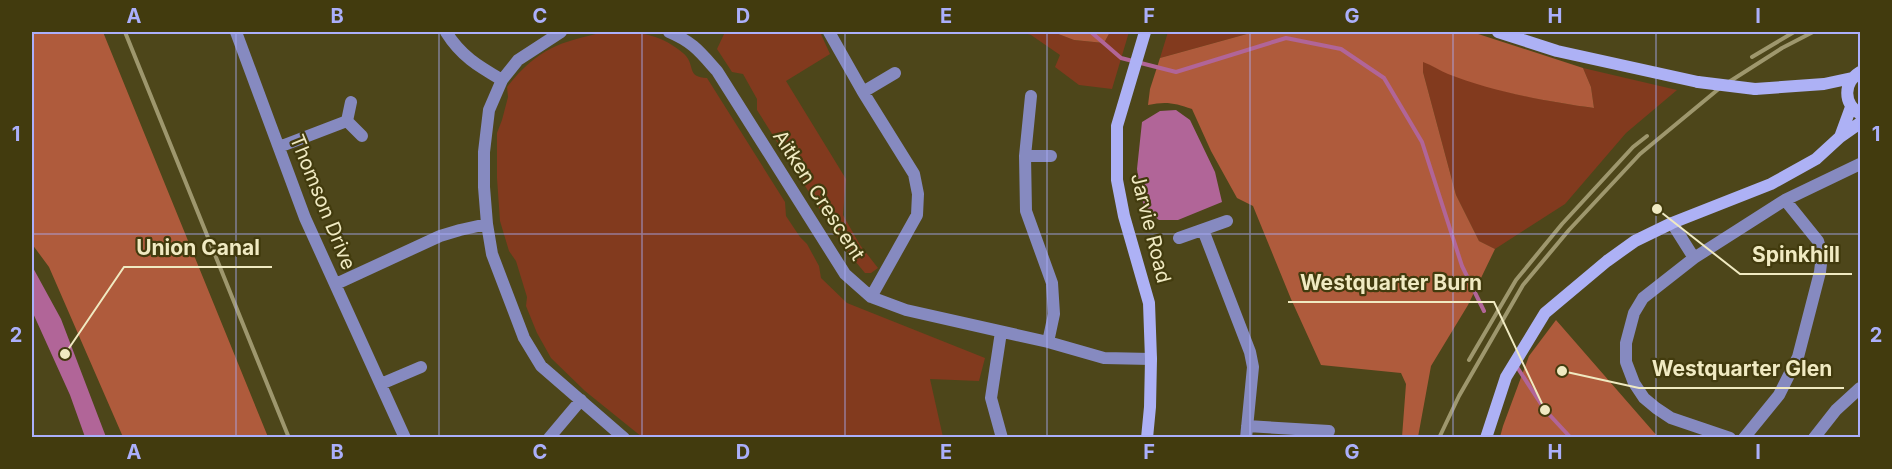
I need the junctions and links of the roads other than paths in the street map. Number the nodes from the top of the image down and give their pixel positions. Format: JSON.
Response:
{"nodes":[{"id":1,"x":236,"y":32,"type":"edge"},
{"id":2,"x":446,"y":32,"type":"edge"},
{"id":3,"x":559,"y":32,"type":"edge"},
{"id":4,"x":669,"y":32,"type":"edge"},
{"id":5,"x":829,"y":32,"type":"edge"},
{"id":6,"x":1145,"y":32,"type":"edge"},
{"id":7,"x":1498,"y":32,"type":"edge"},
{"id":8,"x":895,"y":73,"type":"dead end"},
{"id":9,"x":1856,"y":75,"type":"edge"},
{"id":10,"x":502,"y":80,"type":"junction"},
{"id":11,"x":1824,"y":84,"type":"junction"},
{"id":12,"x":863,"y":92,"type":"junction"},
{"id":13,"x":1030,"y":96,"type":"dead end"},
{"id":14,"x":351,"y":102,"type":"dead end"},
{"id":15,"x":1853,"y":106,"type":"edge"},
{"id":16,"x":347,"y":121,"type":"junction"},
{"id":17,"x":1860,"y":123,"type":"edge"},
{"id":18,"x":362,"y":136,"type":"dead end"},
{"id":19,"x":1840,"y":137,"type":"junction"},
{"id":20,"x":279,"y":147,"type":"junction"},
{"id":21,"x":1025,"y":156,"type":"junction"},
{"id":22,"x":1051,"y":156,"type":"dead end"},
{"id":23,"x":1860,"y":164,"type":"edge"},
{"id":24,"x":1785,"y":200,"type":"junction"},
{"id":25,"x":1227,"y":221,"type":"dead end"},
{"id":26,"x":1672,"y":223,"type":"junction"},
{"id":27,"x":487,"y":224,"type":"junction"},
{"id":28,"x":1203,"y":230,"type":"junction"},
{"id":29,"x":1179,"y":238,"type":"dead end"},
{"id":30,"x":1694,"y":258,"type":"junction"},
{"id":31,"x":336,"y":284,"type":"junction"},
{"id":32,"x":871,"y":297,"type":"junction"},
{"id":33,"x":1001,"y":332,"type":"junction"},
{"id":34,"x":1048,"y":342,"type":"junction"},
{"id":35,"x":1151,"y":358,"type":"junction"},
{"id":36,"x":421,"y":367,"type":"dead end"},
{"id":37,"x":381,"y":384,"type":"junction"},
{"id":38,"x":1860,"y":388,"type":"edge"},
{"id":39,"x":581,"y":400,"type":"junction"},
{"id":40,"x":1329,"y":431,"type":"dead end"},
{"id":41,"x":1246,"y":432,"type":"edge"},
{"id":42,"x":405,"y":438,"type":"edge"},
{"id":43,"x":549,"y":438,"type":"edge"},
{"id":44,"x":624,"y":438,"type":"edge"},
{"id":45,"x":1002,"y":438,"type":"edge"},
{"id":46,"x":1147,"y":438,"type":"edge"},
{"id":47,"x":1486,"y":438,"type":"edge"},
{"id":48,"x":1730,"y":438,"type":"edge"},
{"id":49,"x":1744,"y":438,"type":"edge"},
{"id":50,"x":1814,"y":438,"type":"edge"}],
"edges":[{"from":1,"to":20,"type":"street","name":"Thomson Drive"},
{"from":2,"to":10,"type":"street"},
{"from":3,"to":10,"type":"street"},
{"from":4,"to":32,"type":"street","name":"Aitken Crescent"},
{"from":5,"to":12,"type":"street"},
{"from":6,"to":35,"type":"street","name":"Jarvie Road"},
{"from":7,"to":11,"type":"street","bridge":true},
{"from":8,"to":12,"type":"street"},
{"from":9,"to":11,"type":"street"},
{"from":9,"to":15,"type":"street"},
{"from":10,"to":27,"type":"street"},
{"from":11,"to":15,"type":"street"},
{"from":12,"to":32,"type":"street"},
{"from":13,"to":21,"type":"street"},
{"from":14,"to":16,"type":"street"},
{"from":15,"to":19,"type":"street"},
{"from":16,"to":18,"type":"street"},
{"from":16,"to":20,"type":"street"},
{"from":17,"to":19,"type":"street"},
{"from":19,"to":26,"type":"street"},
{"from":20,"to":31,"type":"street","name":"Thomson Drive"},
{"from":21,"to":22,"type":"street"},
{"from":21,"to":34,"type":"street"},
{"from":23,"to":24,"type":"street"},
{"from":24,"to":30,"type":"street"},
{"from":24,"to":49,"type":"street"},
{"from":25,"to":28,"type":"street"},
{"from":26,"to":30,"type":"street"},
{"from":26,"to":47,"type":"street"},
{"from":27,"to":31,"type":"street"},
{"from":27,"to":39,"type":"street"},
{"from":28,"to":29,"type":"street"},
{"from":28,"to":41,"type":"street"},
{"from":30,"to":48,"type":"street"},
{"from":31,"to":37,"type":"street","name":"Thomson Drive"},
{"from":32,"to":33,"type":"street","name":"Aitken Crescent"},
{"from":33,"to":34,"type":"street","name":"Aitken Crescent"},
{"from":33,"to":45,"type":"street"},
{"from":34,"to":35,"type":"street","name":"Aitken Crescent"},
{"from":35,"to":46,"type":"street","name":"Jarvie Road"},
{"from":36,"to":37,"type":"street"},
{"from":37,"to":42,"type":"street","name":"Thomson Drive"},
{"from":38,"to":50,"type":"street"},
{"from":39,"to":43,"type":"street"},
{"from":39,"to":44,"type":"street"},
{"from":40,"to":41,"type":"street"}]}
